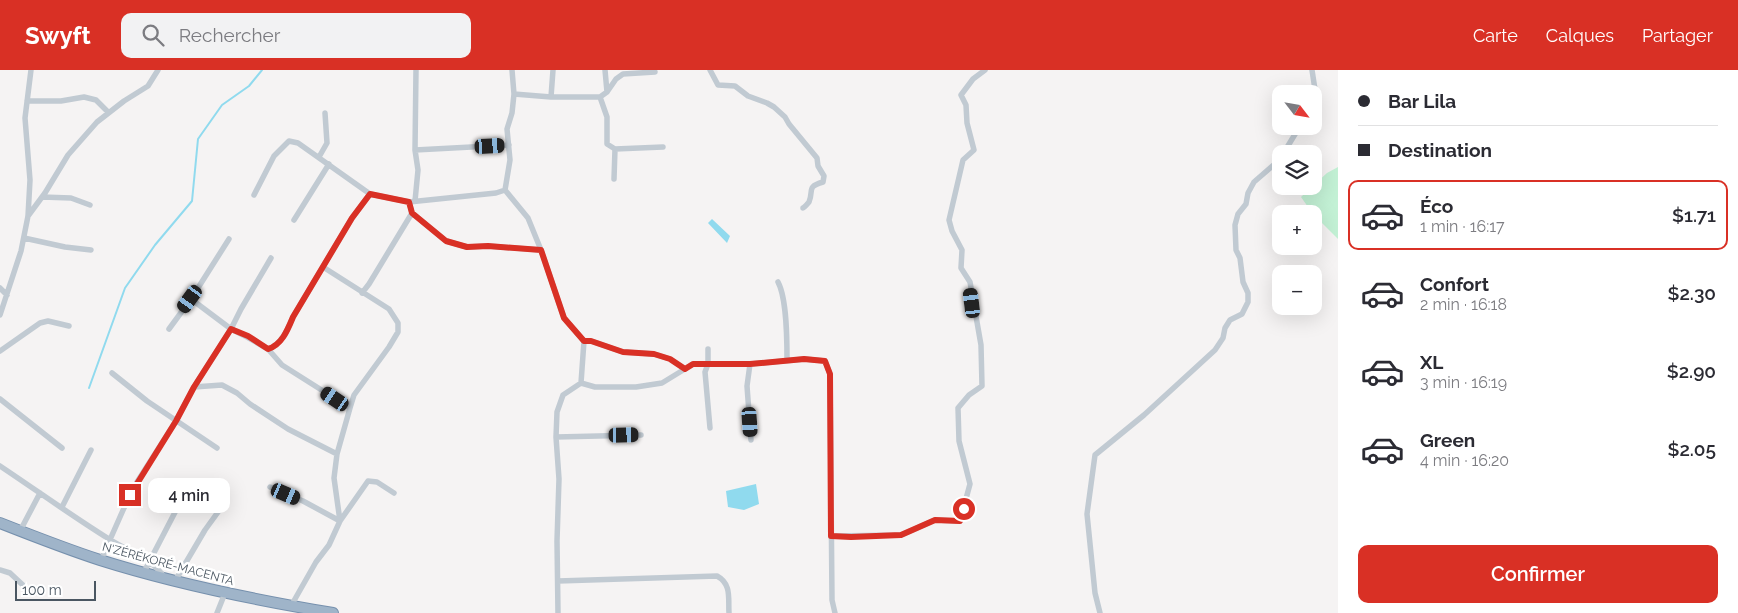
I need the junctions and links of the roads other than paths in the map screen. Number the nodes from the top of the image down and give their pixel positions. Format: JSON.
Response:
{"nodes":[{"id":1,"x":31,"y":70,"type":"edge"},
{"id":2,"x":158,"y":70,"type":"edge"},
{"id":3,"x":416,"y":70,"type":"edge"},
{"id":4,"x":512,"y":70,"type":"edge"},
{"id":5,"x":553,"y":70,"type":"edge"},
{"id":6,"x":606,"y":70,"type":"edge"},
{"id":7,"x":710,"y":70,"type":"edge"},
{"id":8,"x":985,"y":70,"type":"edge"},
{"id":9,"x":1312,"y":70,"type":"edge"},
{"id":10,"x":655,"y":72,"type":"dead end"},
{"id":11,"x":1314,"y":85,"type":"edge"},
{"id":12,"x":607,"y":92,"type":"junction"},
{"id":13,"x":514,"y":94,"type":"junction"},
{"id":14,"x":552,"y":97,"type":"junction"},
{"id":15,"x":600,"y":97,"type":"junction"},
{"id":16,"x":27,"y":101,"type":"junction"},
{"id":17,"x":108,"y":112,"type":"junction"},
{"id":18,"x":324,"y":113,"type":"dead end"},
{"id":19,"x":509,"y":145,"type":"junction"},
{"id":20,"x":663,"y":147,"type":"dead end"},
{"id":21,"x":615,"y":149,"type":"junction"},
{"id":22,"x":415,"y":150,"type":"junction"},
{"id":23,"x":319,"y":157,"type":"junction"},
{"id":24,"x":329,"y":164,"type":"junction"},
{"id":25,"x":1272,"y":166,"type":"edge"},
{"id":26,"x":614,"y":179,"type":"dead end"},
{"id":27,"x":505,"y":190,"type":"junction"},
{"id":28,"x":370,"y":194,"type":"junction"},
{"id":29,"x":254,"y":195,"type":"dead end"},
{"id":30,"x":42,"y":197,"type":"junction"},
{"id":31,"x":412,"y":202,"type":"junction"},
{"id":32,"x":90,"y":205,"type":"dead end"},
{"id":33,"x":803,"y":208,"type":"dead end"},
{"id":34,"x":412,"y":213,"type":"junction"},
{"id":35,"x":28,"y":216,"type":"junction"},
{"id":36,"x":294,"y":220,"type":"dead end"},
{"id":37,"x":24,"y":238,"type":"junction"},
{"id":38,"x":229,"y":239,"type":"dead end"},
{"id":39,"x":91,"y":250,"type":"dead end"},
{"id":40,"x":541,"y":250,"type":"junction"},
{"id":41,"x":271,"y":258,"type":"dead end"},
{"id":42,"x":323,"y":268,"type":"junction"},
{"id":43,"x":778,"y":282,"type":"dead end"},
{"id":44,"x":0,"y":288,"type":"edge"},
{"id":45,"x":362,"y":293,"type":"junction"},
{"id":46,"x":7,"y":295,"type":"junction"},
{"id":47,"x":190,"y":299,"type":"junction"},
{"id":48,"x":0,"y":315,"type":"edge"},
{"id":49,"x":69,"y":326,"type":"dead end"},
{"id":50,"x":169,"y":329,"type":"dead end"},
{"id":51,"x":231,"y":329,"type":"junction"},
{"id":52,"x":584,"y":341,"type":"junction"},
{"id":53,"x":268,"y":349,"type":"junction"},
{"id":54,"x":708,"y":349,"type":"dead end"},
{"id":55,"x":0,"y":350,"type":"edge"},
{"id":56,"x":787,"y":360,"type":"junction"},
{"id":57,"x":708,"y":364,"type":"junction"},
{"id":58,"x":750,"y":364,"type":"junction"},
{"id":59,"x":685,"y":369,"type":"junction"},
{"id":60,"x":112,"y":373,"type":"dead end"},
{"id":61,"x":581,"y":382,"type":"junction"},
{"id":62,"x":194,"y":387,"type":"junction"},
{"id":63,"x":0,"y":399,"type":"edge"},
{"id":64,"x":350,"y":408,"type":"junction"},
{"id":65,"x":176,"y":421,"type":"junction"},
{"id":66,"x":710,"y":428,"type":"dead end"},
{"id":67,"x":641,"y":435,"type":"dead end"},
{"id":68,"x":556,"y":437,"type":"junction"},
{"id":69,"x":751,"y":440,"type":"dead end"},
{"id":70,"x":62,"y":448,"type":"dead end"},
{"id":71,"x":217,"y":448,"type":"dead end"},
{"id":72,"x":91,"y":450,"type":"dead end"},
{"id":73,"x":337,"y":454,"type":"junction"},
{"id":74,"x":0,"y":466,"type":"edge"},
{"id":75,"x":270,"y":487,"type":"dead end"},
{"id":76,"x":394,"y":492,"type":"dead end"},
{"id":77,"x":40,"y":493,"type":"junction"},
{"id":78,"x":185,"y":494,"type":"dead end"},
{"id":79,"x":226,"y":501,"type":"dead end"},
{"id":80,"x":62,"y":507,"type":"junction"},
{"id":81,"x":340,"y":521,"type":"junction"},
{"id":82,"x":0,"y":523,"type":"edge"},
{"id":83,"x":20,"y":531,"type":"junction"},
{"id":84,"x":831,"y":536,"type":"junction"},
{"id":85,"x":110,"y":540,"type":"junction"},
{"id":86,"x":101,"y":560,"type":"junction"},
{"id":87,"x":150,"y":561,"type":"junction"},
{"id":88,"x":0,"y":570,"type":"edge"},
{"id":89,"x":144,"y":572,"type":"junction"},
{"id":90,"x":170,"y":580,"type":"junction"},
{"id":91,"x":558,"y":581,"type":"junction"},
{"id":92,"x":25,"y":587,"type":"dead end"},
{"id":93,"x":225,"y":593,"type":"junction"},
{"id":94,"x":291,"y":606,"type":"junction"},
{"id":95,"x":217,"y":613,"type":"edge"},
{"id":96,"x":333,"y":613,"type":"edge"},
{"id":97,"x":558,"y":613,"type":"edge"},
{"id":98,"x":729,"y":613,"type":"edge"},
{"id":99,"x":836,"y":613,"type":"edge"},
{"id":100,"x":1100,"y":613,"type":"edge"}],
"edges":[{"from":1,"to":16,"type":"street"},
{"from":2,"to":17,"type":"street"},
{"from":3,"to":22,"type":"street"},
{"from":4,"to":13,"type":"street"},
{"from":5,"to":14,"type":"street"},
{"from":6,"to":12,"type":"street"},
{"from":7,"to":33,"type":"street"},
{"from":8,"to":84,"type":"street"},
{"from":9,"to":11,"type":"street"},
{"from":10,"to":12,"type":"street"},
{"from":12,"to":15,"type":"street"},
{"from":13,"to":14,"type":"street"},
{"from":13,"to":19,"type":"street"},
{"from":14,"to":15,"type":"street"},
{"from":15,"to":21,"type":"street"},
{"from":16,"to":17,"type":"street"},
{"from":16,"to":35,"type":"street"},
{"from":17,"to":30,"type":"street"},
{"from":18,"to":23,"type":"street"},
{"from":19,"to":22,"type":"street"},
{"from":19,"to":27,"type":"street"},
{"from":20,"to":21,"type":"street"},
{"from":21,"to":26,"type":"street"},
{"from":22,"to":31,"type":"street"},
{"from":23,"to":24,"type":"street"},
{"from":23,"to":29,"type":"street"},
{"from":24,"to":28,"type":"street"},
{"from":24,"to":36,"type":"street"},
{"from":25,"to":100,"type":"street"},
{"from":27,"to":31,"type":"street"},
{"from":27,"to":40,"type":"street"},
{"from":28,"to":31,"type":"street"},
{"from":28,"to":42,"type":"street"},
{"from":30,"to":32,"type":"street"},
{"from":30,"to":35,"type":"street"},
{"from":31,"to":34,"type":"street"},
{"from":34,"to":40,"type":"street"},
{"from":34,"to":45,"type":"street"},
{"from":35,"to":37,"type":"street"},
{"from":37,"to":39,"type":"street"},
{"from":37,"to":46,"type":"street"},
{"from":38,"to":47,"type":"street"},
{"from":40,"to":52,"type":"street"},
{"from":41,"to":51,"type":"street"},
{"from":42,"to":45,"type":"street"},
{"from":42,"to":53,"type":"street"},
{"from":43,"to":56,"type":"street"},
{"from":44,"to":46,"type":"street"},
{"from":45,"to":64,"type":"street"},
{"from":46,"to":48,"type":"street"},
{"from":47,"to":50,"type":"street"},
{"from":47,"to":51,"type":"street"},
{"from":49,"to":55,"type":"street"},
{"from":51,"to":53,"type":"street"},
{"from":51,"to":62,"type":"street"},
{"from":52,"to":59,"type":"street"},
{"from":52,"to":61,"type":"street"},
{"from":53,"to":64,"type":"street"},
{"from":54,"to":57,"type":"street"},
{"from":56,"to":58,"type":"street"},
{"from":56,"to":84,"type":"street"},
{"from":57,"to":58,"type":"street"},
{"from":57,"to":59,"type":"street"},
{"from":57,"to":66,"type":"street"},
{"from":58,"to":69,"type":"street"},
{"from":59,"to":61,"type":"street"},
{"from":60,"to":65,"type":"street"},
{"from":61,"to":68,"type":"street"},
{"from":62,"to":65,"type":"street"},
{"from":62,"to":73,"type":"street"},
{"from":63,"to":70,"type":"street"},
{"from":64,"to":73,"type":"street"},
{"from":65,"to":71,"type":"street"},
{"from":65,"to":85,"type":"street"},
{"from":67,"to":68,"type":"street"},
{"from":68,"to":91,"type":"street"},
{"from":72,"to":80,"type":"street"},
{"from":73,"to":81,"type":"street"},
{"from":74,"to":77,"type":"street"},
{"from":75,"to":81,"type":"street"},
{"from":76,"to":81,"type":"street"},
{"from":77,"to":80,"type":"street"},
{"from":77,"to":83,"type":"street"},
{"from":78,"to":87,"type":"street"},
{"from":79,"to":90,"type":"street"},
{"from":80,"to":85,"type":"street"},
{"from":81,"to":94,"type":"street"},
{"from":82,"to":83,"type":"highway","name":"N'ZÉRÉKORÉ-MACENTA"},
{"from":83,"to":86,"type":"highway","name":"N'ZÉRÉKORÉ-MACENTA"},
{"from":84,"to":99,"type":"street"},
{"from":85,"to":86,"type":"street"},
{"from":85,"to":87,"type":"street"},
{"from":86,"to":89,"type":"highway","name":"N'ZÉRÉKORÉ-MACENTA"},
{"from":87,"to":89,"type":"street"},
{"from":87,"to":90,"type":"street"},
{"from":88,"to":92,"type":"street"},
{"from":89,"to":90,"type":"highway","name":"N'ZÉRÉKORÉ-MACENTA"},
{"from":90,"to":93,"type":"highway","name":"N'ZÉRÉKORÉ-MACENTA"},
{"from":91,"to":97,"type":"street"},
{"from":91,"to":98,"type":"street"},
{"from":93,"to":94,"type":"highway","name":"N'ZÉRÉKORÉ-MACENTA"},
{"from":93,"to":95,"type":"street"},
{"from":94,"to":96,"type":"highway","name":"N'ZÉRÉKORÉ-MACENTA"}]}
